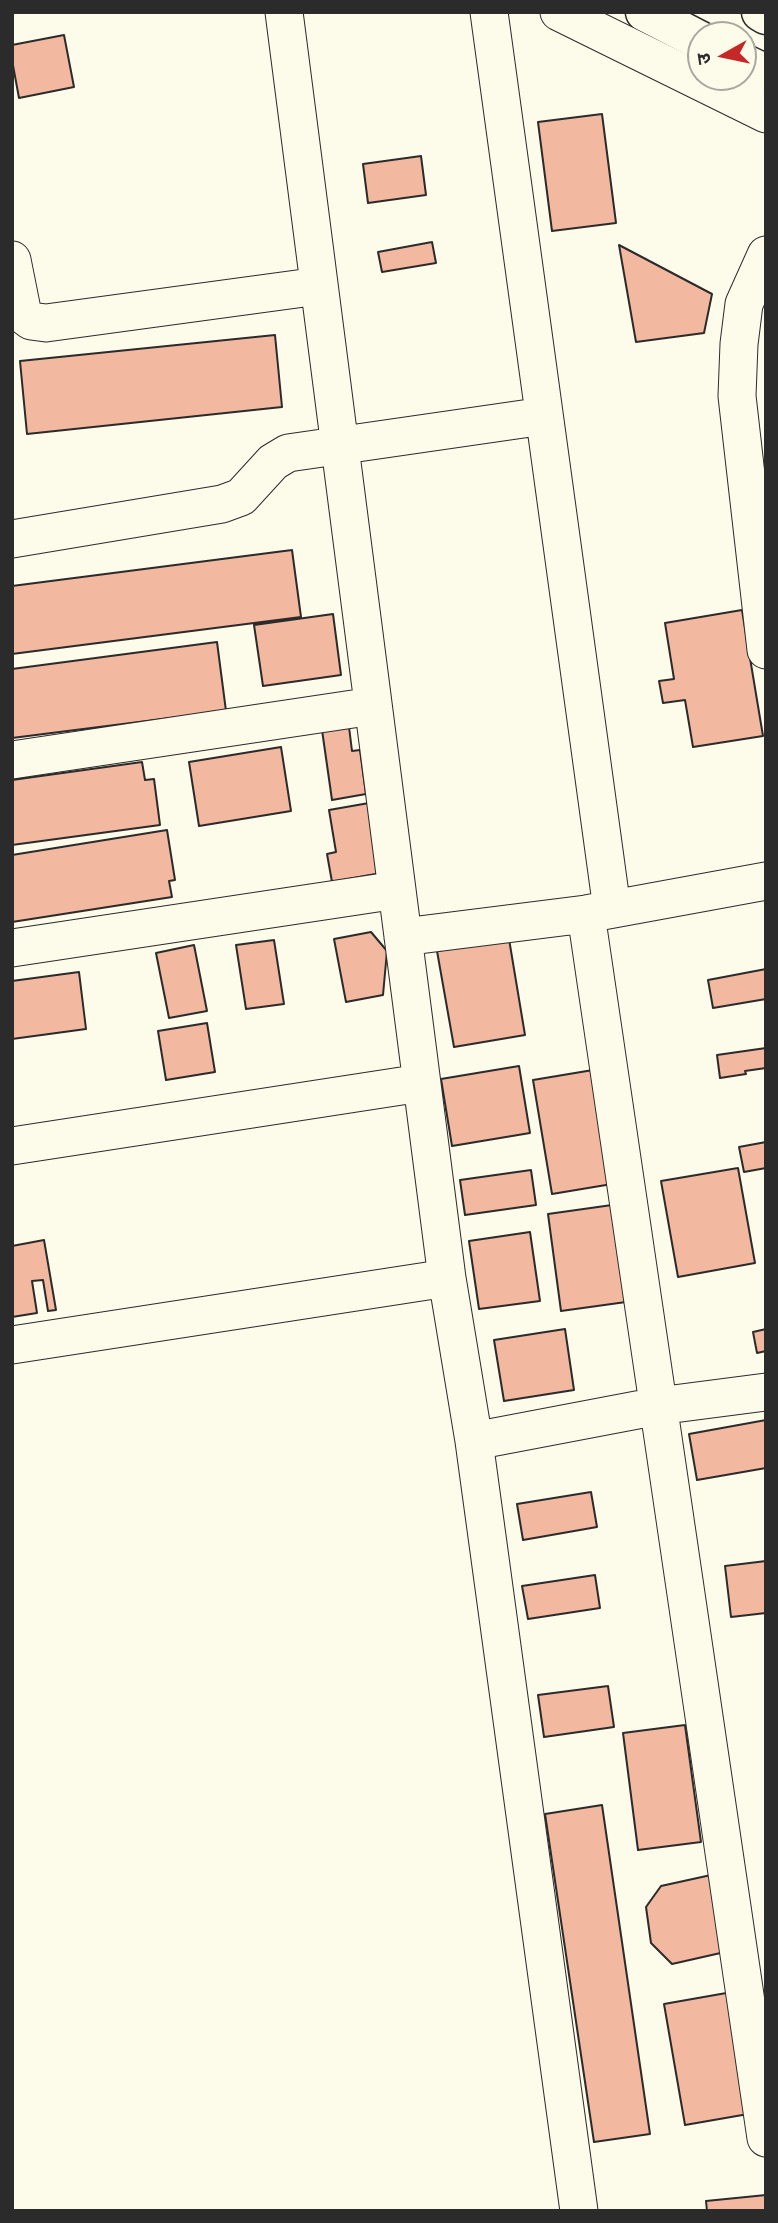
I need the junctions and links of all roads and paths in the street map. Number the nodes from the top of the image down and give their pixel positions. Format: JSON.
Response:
{"nodes":[{"id":1,"x":284,"y":12,"type":"edge"},
{"id":2,"x":489,"y":12,"type":"edge"},
{"id":3,"x":559,"y":12,"type":"edge"},
{"id":4,"x":645,"y":12,"type":"edge"},
{"id":5,"x":761,"y":12,"type":"edge"},
{"id":6,"x":766,"y":15,"type":"edge"},
{"id":7,"x":687,"y":34,"type":"edge"},
{"id":8,"x":766,"y":114,"type":"edge"},
{"id":9,"x":766,"y":255,"type":"edge"},
{"id":10,"x":12,"y":260,"type":"edge"},
{"id":11,"x":319,"y":286,"type":"junction"},
{"id":12,"x":544,"y":416,"type":"junction"},
{"id":13,"x":339,"y":445,"type":"junction"},
{"id":14,"x":12,"y":539,"type":"edge"},
{"id":15,"x":766,"y":650,"type":"edge"},
{"id":16,"x":373,"y":706,"type":"junction"},
{"id":17,"x":12,"y":760,"type":"edge"},
{"id":18,"x":766,"y":881,"type":"edge"},
{"id":19,"x":397,"y":890,"type":"junction"},
{"id":20,"x":599,"y":912,"type":"junction"},
{"id":21,"x":404,"y":937,"type":"junction"},
{"id":22,"x":12,"y":948,"type":"edge"},
{"id":23,"x":421,"y":1083,"type":"junction"},
{"id":24,"x":12,"y":1146,"type":"edge"},
{"id":25,"x":447,"y":1278,"type":"junction"},
{"id":26,"x":12,"y":1345,"type":"edge"},
{"id":27,"x":766,"y":1392,"type":"edge"},
{"id":28,"x":658,"y":1406,"type":"junction"},
{"id":29,"x":474,"y":1441,"type":"junction"},
{"id":30,"x":766,"y":2138,"type":"edge"},
{"id":31,"x":579,"y":2211,"type":"edge"}],
"edges":[{"from":1,"to":11,"type":"street"},
{"from":2,"to":12,"type":"street"},
{"from":3,"to":8,"type":"street"},
{"from":4,"to":7,"type":"highway"},
{"from":5,"to":6,"type":"highway"},
{"from":9,"to":15,"type":"street"},
{"from":10,"to":11,"type":"street"},
{"from":11,"to":13,"type":"street"},
{"from":12,"to":13,"type":"street"},
{"from":12,"to":20,"type":"street"},
{"from":13,"to":14,"type":"street"},
{"from":13,"to":16,"type":"street"},
{"from":16,"to":17,"type":"street"},
{"from":16,"to":19,"type":"street"},
{"from":18,"to":20,"type":"street"},
{"from":19,"to":21,"type":"street"},
{"from":19,"to":22,"type":"street"},
{"from":20,"to":21,"type":"street"},
{"from":20,"to":28,"type":"street"},
{"from":21,"to":23,"type":"street"},
{"from":23,"to":24,"type":"street"},
{"from":23,"to":25,"type":"street"},
{"from":25,"to":26,"type":"street"},
{"from":25,"to":29,"type":"street"},
{"from":27,"to":28,"type":"street"},
{"from":28,"to":29,"type":"street"},
{"from":28,"to":30,"type":"street"},
{"from":29,"to":31,"type":"street"}]}
